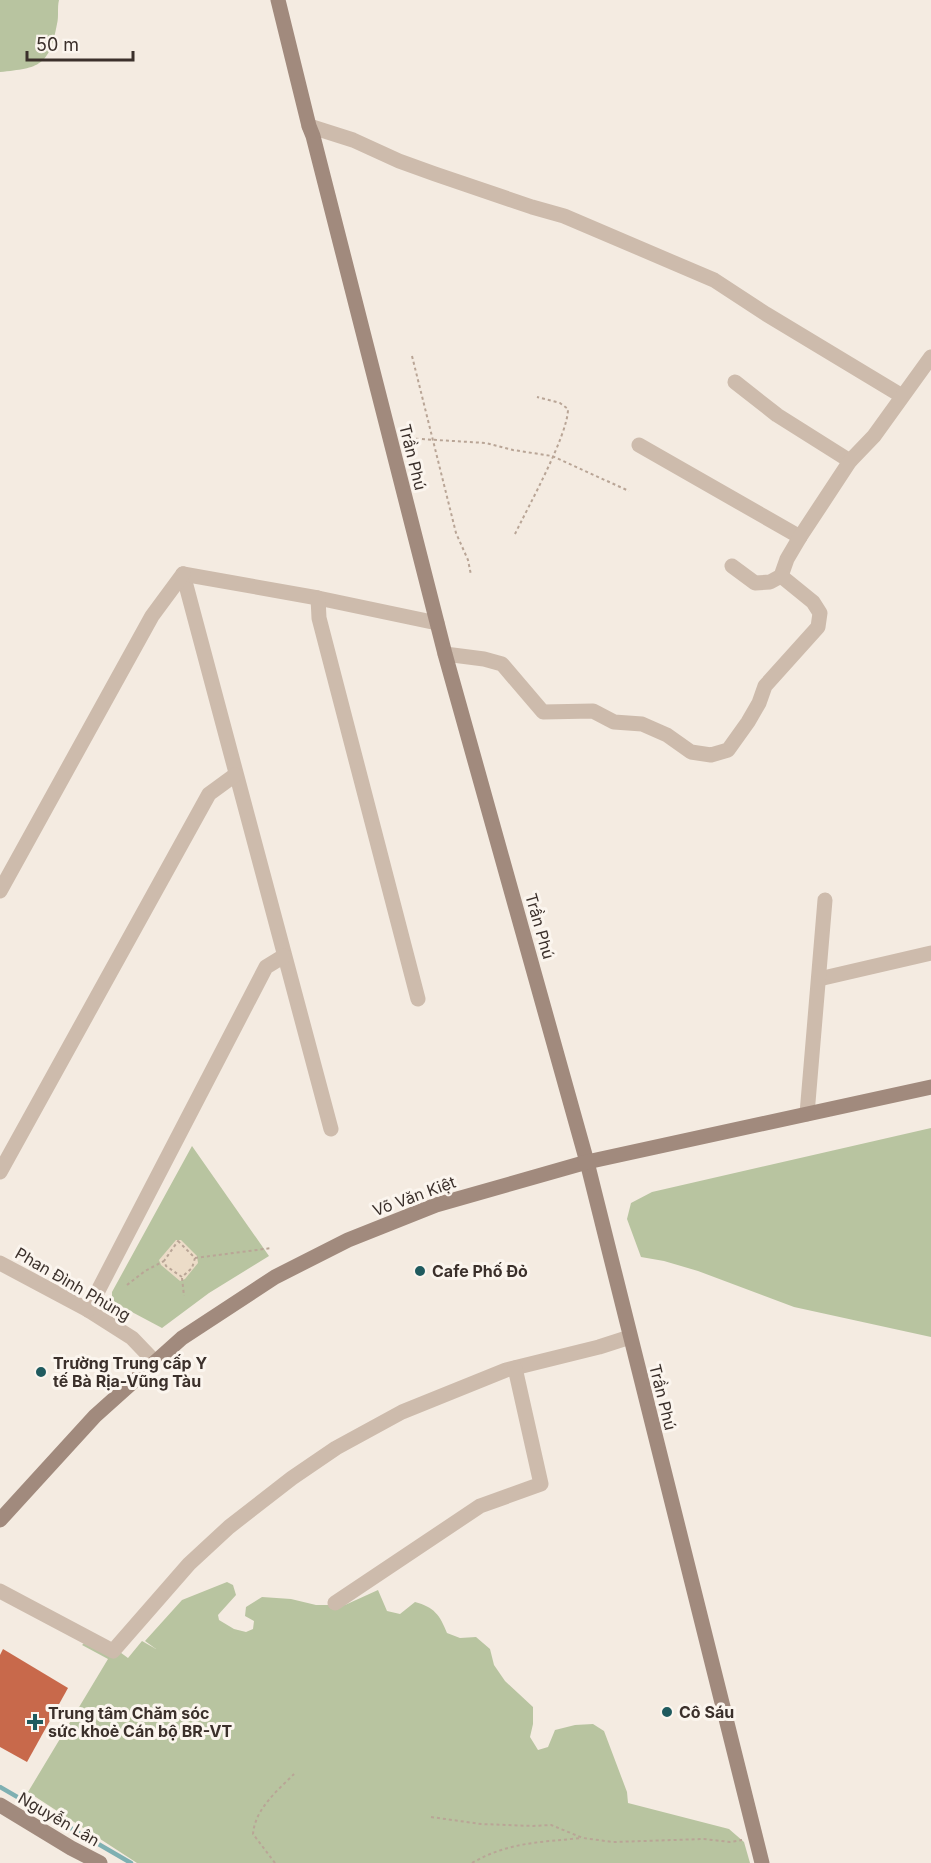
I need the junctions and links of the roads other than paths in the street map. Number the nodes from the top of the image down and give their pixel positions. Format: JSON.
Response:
{"nodes":[{"id":1,"x":278,"y":0,"type":"edge"},
{"id":2,"x":309,"y":126,"type":"junction"},
{"id":3,"x":931,"y":357,"type":"edge"},
{"id":4,"x":735,"y":382,"type":"dead end"},
{"id":5,"x":902,"y":396,"type":"junction"},
{"id":6,"x":639,"y":446,"type":"dead end"},
{"id":7,"x":850,"y":461,"type":"junction"},
{"id":8,"x":800,"y":537,"type":"junction"},
{"id":9,"x":732,"y":566,"type":"dead end"},
{"id":10,"x":183,"y":574,"type":"junction"},
{"id":11,"x":781,"y":576,"type":"junction"},
{"id":12,"x":318,"y":598,"type":"junction"},
{"id":13,"x":437,"y":623,"type":"junction"},
{"id":14,"x":445,"y":654,"type":"junction"},
{"id":15,"x":235,"y":775,"type":"junction"},
{"id":16,"x":0,"y":891,"type":"edge"},
{"id":17,"x":825,"y":900,"type":"dead end"},
{"id":18,"x":931,"y":953,"type":"edge"},
{"id":19,"x":284,"y":956,"type":"junction"},
{"id":20,"x":819,"y":979,"type":"junction"},
{"id":21,"x":418,"y":999,"type":"dead end"},
{"id":22,"x":931,"y":1087,"type":"edge"},
{"id":23,"x":807,"y":1114,"type":"junction"},
{"id":24,"x":331,"y":1129,"type":"dead end"},
{"id":25,"x":587,"y":1162,"type":"junction"},
{"id":26,"x":0,"y":1172,"type":"edge"},
{"id":27,"x":0,"y":1263,"type":"edge"},
{"id":28,"x":88,"y":1310,"type":"junction"},
{"id":29,"x":630,"y":1337,"type":"junction"},
{"id":30,"x":154,"y":1362,"type":"junction"},
{"id":31,"x":515,"y":1368,"type":"junction"},
{"id":32,"x":0,"y":1520,"type":"edge"},
{"id":33,"x":0,"y":1591,"type":"edge"},
{"id":34,"x":335,"y":1603,"type":"dead end"},
{"id":35,"x":0,"y":1805,"type":"edge"},
{"id":36,"x":100,"y":1863,"type":"edge"},
{"id":37,"x":762,"y":1863,"type":"edge"}],
"edges":[{"from":1,"to":2,"type":"main road","name":"Trần Phú"},
{"from":2,"to":5,"type":"street"},
{"from":2,"to":13,"type":"main road","name":"Trần Phú"},
{"from":3,"to":5,"type":"street"},
{"from":4,"to":7,"type":"street"},
{"from":5,"to":7,"type":"street"},
{"from":6,"to":8,"type":"street"},
{"from":7,"to":8,"type":"street"},
{"from":8,"to":11,"type":"street"},
{"from":9,"to":11,"type":"street"},
{"from":10,"to":12,"type":"street"},
{"from":10,"to":15,"type":"street"},
{"from":10,"to":16,"type":"street"},
{"from":11,"to":14,"type":"street"},
{"from":12,"to":13,"type":"street"},
{"from":12,"to":21,"type":"street"},
{"from":13,"to":14,"type":"main road","name":"Trần Phú"},
{"from":14,"to":25,"type":"main road","name":"Trần Phú"},
{"from":15,"to":19,"type":"street"},
{"from":15,"to":26,"type":"street"},
{"from":17,"to":20,"type":"street"},
{"from":18,"to":20,"type":"street"},
{"from":19,"to":24,"type":"street"},
{"from":19,"to":28,"type":"street"},
{"from":20,"to":23,"type":"street"},
{"from":22,"to":23,"type":"main road","name":"Võ Văn Kiệt"},
{"from":23,"to":25,"type":"main road","name":"Võ Văn Kiệt"},
{"from":25,"to":29,"type":"main road","name":"Trần Phú"},
{"from":25,"to":30,"type":"main road","name":"Võ Văn Kiệt"},
{"from":27,"to":28,"type":"street","name":"Phan Đình Phùng"},
{"from":28,"to":30,"type":"street","name":"Phan Đình Phùng"},
{"from":29,"to":31,"type":"street"},
{"from":29,"to":37,"type":"main road","name":"Trần Phú"},
{"from":30,"to":32,"type":"main road","name":"Võ Văn Kiệt"},
{"from":31,"to":33,"type":"street"},
{"from":31,"to":34,"type":"street"},
{"from":35,"to":36,"type":"main road","name":"Nguyễn Lân"}]}
